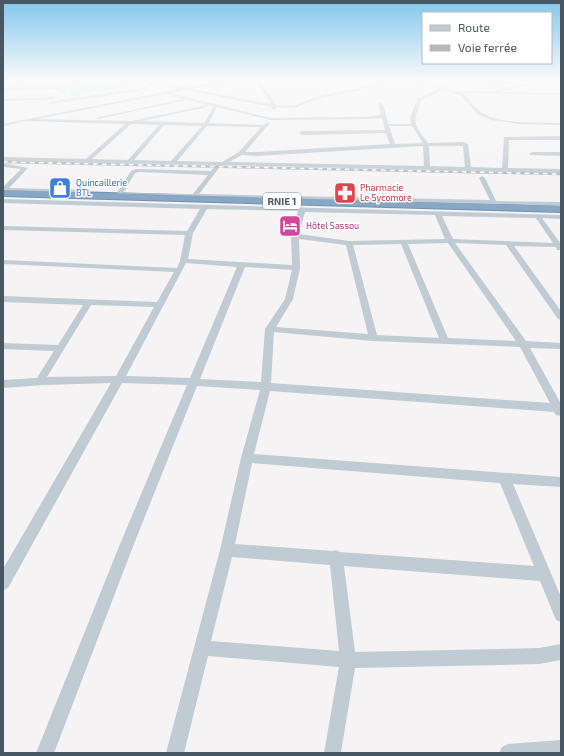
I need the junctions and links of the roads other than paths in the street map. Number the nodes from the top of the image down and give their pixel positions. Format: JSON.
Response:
{"nodes":[{"id":1,"x":54,"y":114,"type":"edge"},
{"id":2,"x":117,"y":114,"type":"edge"},
{"id":3,"x":168,"y":114,"type":"edge"},
{"id":4,"x":211,"y":114,"type":"edge"},
{"id":5,"x":251,"y":114,"type":"edge"},
{"id":6,"x":272,"y":114,"type":"edge"},
{"id":7,"x":414,"y":114,"type":"edge"},
{"id":8,"x":483,"y":114,"type":"edge"},
{"id":9,"x":44,"y":116,"type":"junction"},
{"id":10,"x":385,"y":116,"type":"joint"},
{"id":11,"x":365,"y":118,"type":"junction"},
{"id":12,"x":271,"y":119,"type":"junction"},
{"id":13,"x":24,"y":120,"type":"junction"},
{"id":14,"x":50,"y":121,"type":"junction"},
{"id":15,"x":82,"y":122,"type":"junction"},
{"id":16,"x":129,"y":123,"type":"junction"},
{"id":17,"x":162,"y":124,"type":"junction"},
{"id":18,"x":561,"y":124,"type":"edge"},
{"id":19,"x":3,"y":125,"type":"edge"},
{"id":20,"x":205,"y":125,"type":"junction"},
{"id":21,"x":413,"y":125,"type":"junction"},
{"id":22,"x":265,"y":126,"type":"junction"},
{"id":23,"x":386,"y":126,"type":"junction"},
{"id":24,"x":302,"y":133,"type":"dead end"},
{"id":25,"x":561,"y":138,"type":"edge"},
{"id":26,"x":426,"y":144,"type":"junction"},
{"id":27,"x":393,"y":146,"type":"junction"},
{"id":28,"x":241,"y":153,"type":"junction"},
{"id":29,"x":532,"y":154,"type":"dead end"},
{"id":30,"x":561,"y":154,"type":"edge"},
{"id":31,"x":3,"y":159,"type":"edge"},
{"id":32,"x":87,"y":161,"type":"junction"},
{"id":33,"x":129,"y":162,"type":"junction"},
{"id":34,"x":173,"y":162,"type":"junction"},
{"id":35,"x":220,"y":164,"type":"junction"},
{"id":36,"x":3,"y":165,"type":"edge"},
{"id":37,"x":427,"y":168,"type":"junction"},
{"id":38,"x":468,"y":169,"type":"junction"},
{"id":39,"x":505,"y":170,"type":"junction"},
{"id":40,"x":561,"y":171,"type":"edge"},
{"id":41,"x":212,"y":173,"type":"junction"},
{"id":42,"x":482,"y":178,"type":"dead end"},
{"id":43,"x":120,"y":193,"type":"junction"},
{"id":44,"x":3,"y":194,"type":"edge"},
{"id":45,"x":194,"y":197,"type":"junction"},
{"id":46,"x":561,"y":204,"type":"edge"},
{"id":47,"x":495,"y":205,"type":"junction"},
{"id":48,"x":205,"y":206,"type":"junction"},
{"id":49,"x":302,"y":209,"type":"junction"},
{"id":50,"x":561,"y":209,"type":"edge"},
{"id":51,"x":437,"y":213,"type":"junction"},
{"id":52,"x":561,"y":213,"type":"edge"},
{"id":53,"x":538,"y":216,"type":"junction"},
{"id":54,"x":561,"y":217,"type":"edge"},
{"id":55,"x":3,"y":228,"type":"edge"},
{"id":56,"x":189,"y":233,"type":"junction"},
{"id":57,"x":295,"y":236,"type":"junction"},
{"id":58,"x":450,"y":241,"type":"junction"},
{"id":59,"x":404,"y":242,"type":"junction"},
{"id":60,"x":349,"y":243,"type":"junction"},
{"id":61,"x":508,"y":243,"type":"junction"},
{"id":62,"x":559,"y":247,"type":"edge"},
{"id":63,"x":3,"y":262,"type":"edge"},
{"id":64,"x":184,"y":262,"type":"junction"},
{"id":65,"x":242,"y":264,"type":"junction"},
{"id":66,"x":296,"y":268,"type":"junction"},
{"id":67,"x":179,"y":270,"type":"junction"},
{"id":68,"x":3,"y":299,"type":"edge"},
{"id":69,"x":88,"y":302,"type":"junction"},
{"id":70,"x":159,"y":305,"type":"junction"},
{"id":71,"x":561,"y":317,"type":"edge"},
{"id":72,"x":270,"y":329,"type":"junction"},
{"id":73,"x":373,"y":338,"type":"junction"},
{"id":74,"x":445,"y":341,"type":"junction"},
{"id":75,"x":523,"y":344,"type":"junction"},
{"id":76,"x":3,"y":346,"type":"edge"},
{"id":77,"x":561,"y":346,"type":"edge"},
{"id":78,"x":60,"y":348,"type":"junction"},
{"id":79,"x":119,"y":379,"type":"junction"},
{"id":80,"x":40,"y":381,"type":"junction"},
{"id":81,"x":194,"y":383,"type":"junction"},
{"id":82,"x":3,"y":384,"type":"edge"},
{"id":83,"x":266,"y":387,"type":"junction"},
{"id":84,"x":560,"y":410,"type":"edge"},
{"id":85,"x":247,"y":458,"type":"junction"},
{"id":86,"x":506,"y":479,"type":"junction"},
{"id":87,"x":561,"y":482,"type":"edge"},
{"id":88,"x":227,"y":550,"type":"junction"},
{"id":89,"x":336,"y":557,"type":"junction"},
{"id":90,"x":546,"y":574,"type":"junction"},
{"id":91,"x":3,"y":584,"type":"edge"},
{"id":92,"x":561,"y":615,"type":"edge"},
{"id":93,"x":201,"y":648,"type":"junction"},
{"id":94,"x":561,"y":652,"type":"edge"},
{"id":95,"x":348,"y":660,"type":"junction"},
{"id":96,"x":561,"y":749,"type":"edge"},
{"id":97,"x":45,"y":753,"type":"edge"},
{"id":98,"x":175,"y":753,"type":"edge"},
{"id":99,"x":334,"y":753,"type":"edge"},
{"id":100,"x":508,"y":753,"type":"edge"}],
"edges":[{"from":1,"to":9,"type":"street"},
{"from":2,"to":15,"type":"street"},
{"from":3,"to":16,"type":"street"},
{"from":4,"to":20,"type":"street"},
{"from":5,"to":12,"type":"street"},
{"from":6,"to":12,"type":"street"},
{"from":7,"to":21,"type":"street"},
{"from":8,"to":18,"type":"street"},
{"from":9,"to":13,"type":"street"},
{"from":9,"to":14,"type":"street"},
{"from":10,"to":11,"type":"street"},
{"from":10,"to":23,"type":"street"},
{"from":11,"to":12,"type":"street"},
{"from":11,"to":23,"type":"street"},
{"from":12,"to":22,"type":"street"},
{"from":13,"to":14,"type":"street"},
{"from":13,"to":19,"type":"street"},
{"from":14,"to":15,"type":"street"},
{"from":15,"to":16,"type":"street"},
{"from":16,"to":17,"type":"street"},
{"from":16,"to":32,"type":"street"},
{"from":17,"to":20,"type":"street"},
{"from":17,"to":33,"type":"street"},
{"from":20,"to":22,"type":"street"},
{"from":20,"to":34,"type":"street"},
{"from":21,"to":23,"type":"street"},
{"from":21,"to":26,"type":"street"},
{"from":22,"to":28,"type":"street"},
{"from":23,"to":24,"type":"street"},
{"from":23,"to":27,"type":"street"},
{"from":25,"to":39,"type":"street"},
{"from":26,"to":27,"type":"street"},
{"from":26,"to":37,"type":"street"},
{"from":26,"to":38,"type":"street"},
{"from":27,"to":28,"type":"street"},
{"from":28,"to":35,"type":"street"},
{"from":29,"to":30,"type":"street"},
{"from":31,"to":32,"type":"street"},
{"from":32,"to":33,"type":"street"},
{"from":33,"to":34,"type":"street"},
{"from":34,"to":35,"type":"street"},
{"from":35,"to":37,"type":"street"},
{"from":35,"to":41,"type":"street"},
{"from":36,"to":44,"type":"street"},
{"from":37,"to":38,"type":"street"},
{"from":38,"to":39,"type":"street"},
{"from":39,"to":40,"type":"street"},
{"from":41,"to":43,"type":"street"},
{"from":41,"to":45,"type":"street"},
{"from":42,"to":47,"type":"street"},
{"from":43,"to":44,"type":"street"},
{"from":43,"to":45,"type":"street"},
{"from":44,"to":45,"type":"highway","number":"RNIE 1"},
{"from":44,"to":48,"type":"street"},
{"from":44,"to":52,"type":"highway","number":"RNIE 1"},
{"from":45,"to":47,"type":"highway","number":"RNIE 1"},
{"from":46,"to":47,"type":"street"},
{"from":47,"to":50,"type":"highway","number":"RNIE 1"},
{"from":48,"to":49,"type":"street"},
{"from":48,"to":56,"type":"street"},
{"from":49,"to":51,"type":"street"},
{"from":49,"to":57,"type":"street"},
{"from":51,"to":53,"type":"street"},
{"from":51,"to":58,"type":"street"},
{"from":53,"to":54,"type":"street"},
{"from":53,"to":62,"type":"street"},
{"from":55,"to":56,"type":"street"},
{"from":56,"to":64,"type":"street"},
{"from":57,"to":60,"type":"street"},
{"from":57,"to":66,"type":"street"},
{"from":58,"to":59,"type":"street"},
{"from":58,"to":61,"type":"street"},
{"from":58,"to":75,"type":"street"},
{"from":59,"to":60,"type":"street"},
{"from":59,"to":74,"type":"street"},
{"from":60,"to":73,"type":"street"},
{"from":61,"to":62,"type":"street"},
{"from":61,"to":71,"type":"street"},
{"from":63,"to":67,"type":"street"},
{"from":64,"to":65,"type":"street"},
{"from":64,"to":67,"type":"street"},
{"from":65,"to":66,"type":"street"},
{"from":65,"to":81,"type":"street"},
{"from":66,"to":72,"type":"street"},
{"from":67,"to":70,"type":"street"},
{"from":68,"to":69,"type":"street"},
{"from":69,"to":70,"type":"street"},
{"from":69,"to":78,"type":"street"},
{"from":70,"to":79,"type":"street"},
{"from":72,"to":73,"type":"street"},
{"from":72,"to":83,"type":"street"},
{"from":73,"to":74,"type":"street"},
{"from":74,"to":75,"type":"street"},
{"from":75,"to":77,"type":"street"},
{"from":75,"to":84,"type":"street"},
{"from":76,"to":78,"type":"street"},
{"from":78,"to":80,"type":"street"},
{"from":79,"to":80,"type":"street"},
{"from":79,"to":81,"type":"street"},
{"from":79,"to":91,"type":"street"},
{"from":80,"to":82,"type":"street"},
{"from":81,"to":83,"type":"street"},
{"from":81,"to":97,"type":"street"},
{"from":83,"to":84,"type":"street"},
{"from":83,"to":85,"type":"street"},
{"from":85,"to":86,"type":"street"},
{"from":85,"to":88,"type":"street"},
{"from":86,"to":87,"type":"street"},
{"from":86,"to":90,"type":"street"},
{"from":88,"to":89,"type":"street"},
{"from":88,"to":93,"type":"street"},
{"from":89,"to":90,"type":"street"},
{"from":89,"to":95,"type":"street"},
{"from":90,"to":92,"type":"street"},
{"from":93,"to":95,"type":"street"},
{"from":93,"to":98,"type":"street"},
{"from":94,"to":95,"type":"street"},
{"from":95,"to":99,"type":"street"},
{"from":96,"to":100,"type":"street"}]}
